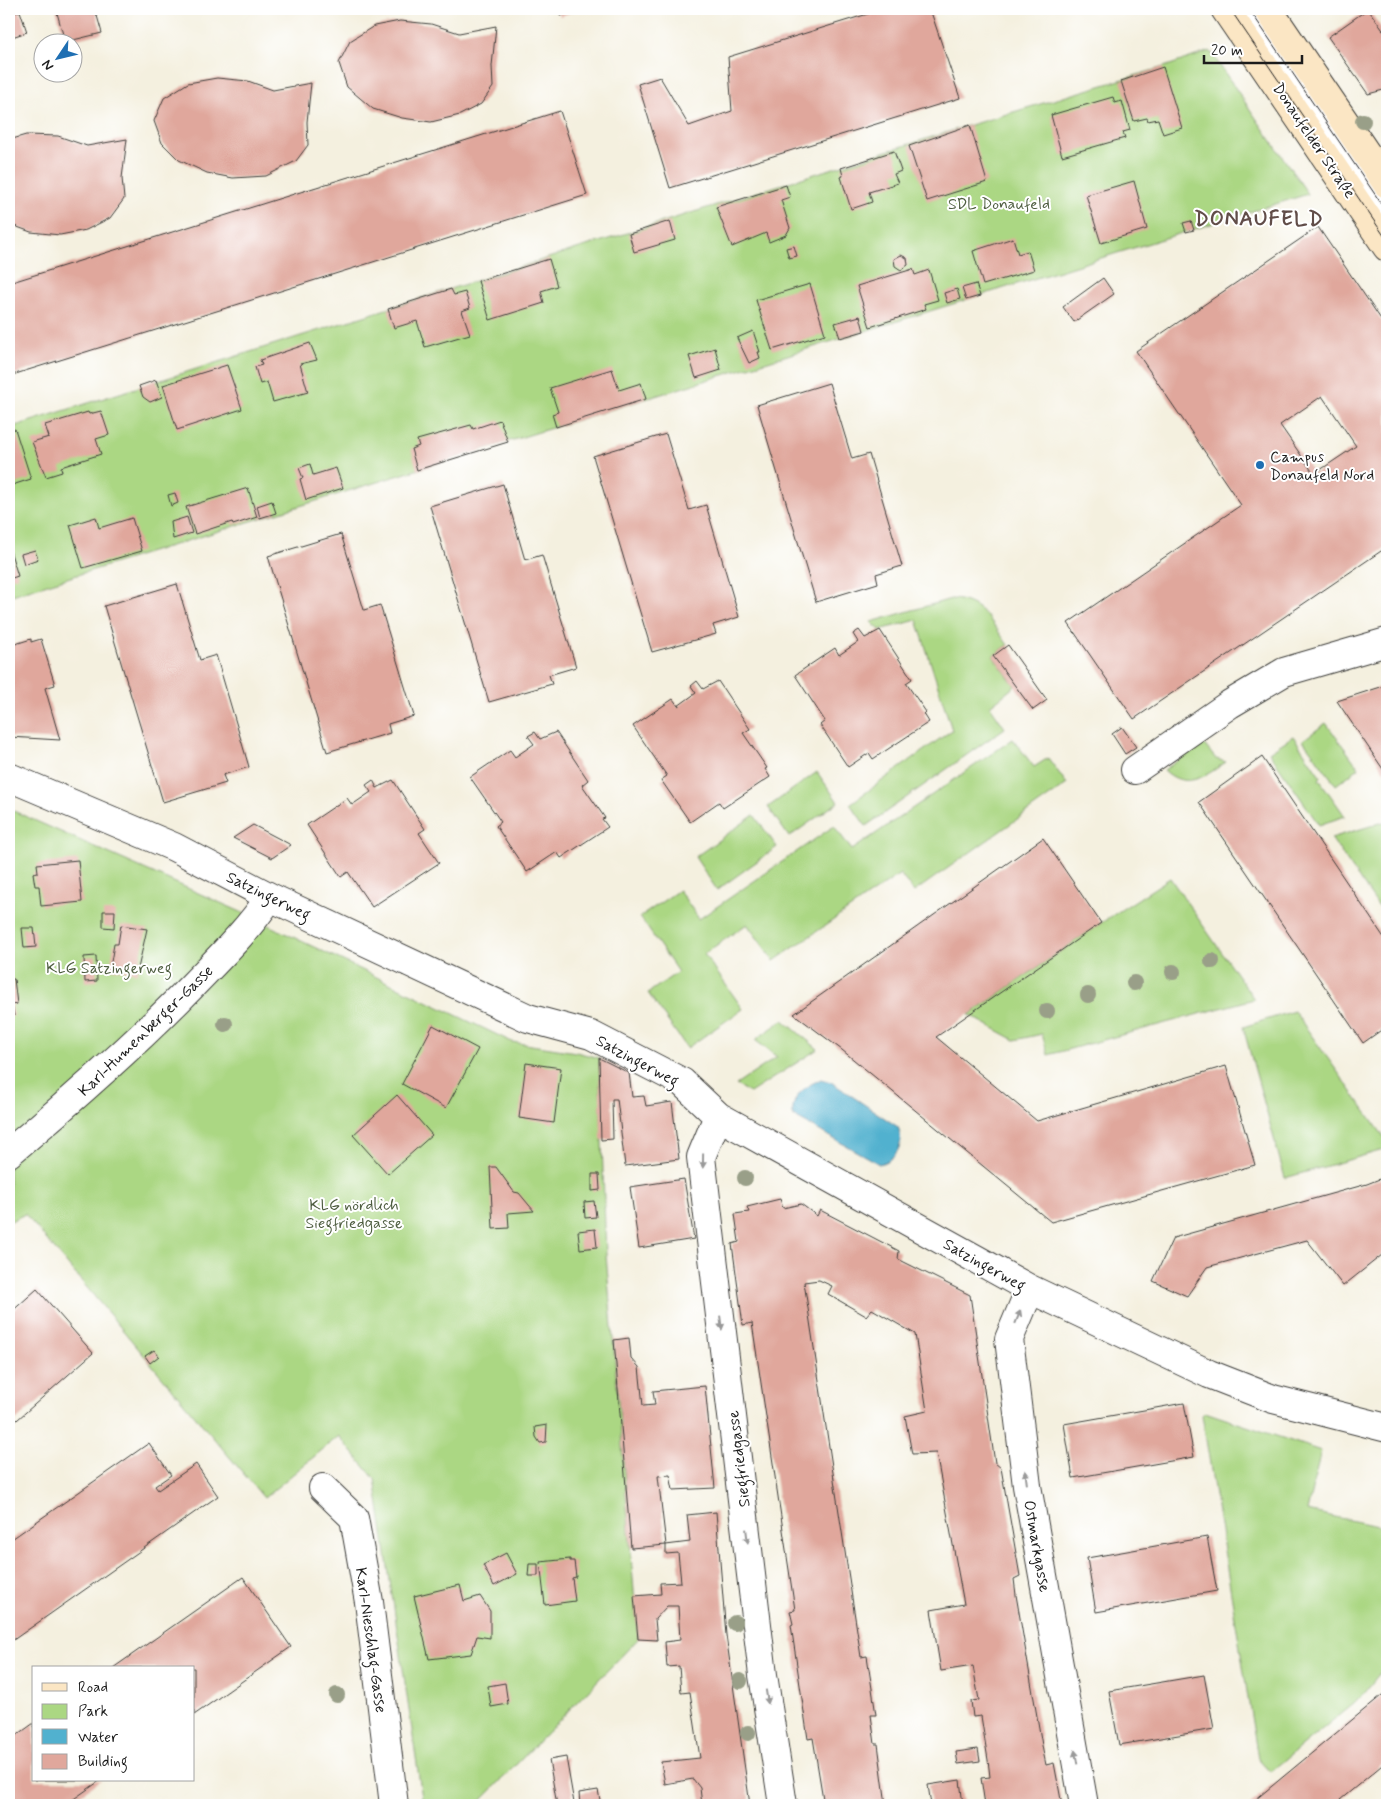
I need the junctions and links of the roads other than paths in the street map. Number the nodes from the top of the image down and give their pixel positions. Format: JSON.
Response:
{"nodes":[{"id":1,"x":1225,"y":9,"type":"edge"},
{"id":2,"x":1249,"y":9,"type":"edge"},
{"id":3,"x":1268,"y":9,"type":"edge"},
{"id":4,"x":1387,"y":184,"type":"edge"},
{"id":5,"x":1387,"y":212,"type":"edge"},
{"id":6,"x":1387,"y":247,"type":"edge"},
{"id":7,"x":1387,"y":642,"type":"edge"},
{"id":8,"x":1135,"y":770,"type":"dead end"},
{"id":9,"x":9,"y":777,"type":"edge"},
{"id":10,"x":270,"y":896,"type":"junction"},
{"id":11,"x":718,"y":1116,"type":"junction"},
{"id":12,"x":9,"y":1153,"type":"edge"},
{"id":13,"x":1030,"y":1289,"type":"junction"},
{"id":14,"x":1387,"y":1428,"type":"edge"},
{"id":15,"x":323,"y":1488,"type":"dead end"},
{"id":16,"x":394,"y":1805,"type":"edge"},
{"id":17,"x":783,"y":1805,"type":"edge"},
{"id":18,"x":1084,"y":1805,"type":"edge"}],
"edges":[{"from":1,"to":6,"type":"main road","name":"Donaufelder Straße"},
{"from":2,"to":5,"type":"lane","name":"Donaufelder Straße"},
{"from":3,"to":4,"type":"main road"},
{"from":7,"to":8,"type":"street"},
{"from":9,"to":10,"type":"street","name":"Satzingerweg"},
{"from":10,"to":11,"type":"street","name":"Satzingerweg"},
{"from":10,"to":12,"type":"street","name":"Karl-Humenberger-Gasse"},
{"from":11,"to":13,"type":"street","name":"Satzingerweg"},
{"from":11,"to":17,"type":"street","name":"Siegfriedgasse","one_way":true},
{"from":13,"to":14,"type":"street","name":"Satzingerweg"},
{"from":18,"to":13,"type":"street","name":"Ostmarkgasse","one_way":true},
{"from":15,"to":16,"type":"street","name":"Karl-Nieschlag-Gasse"}]}
